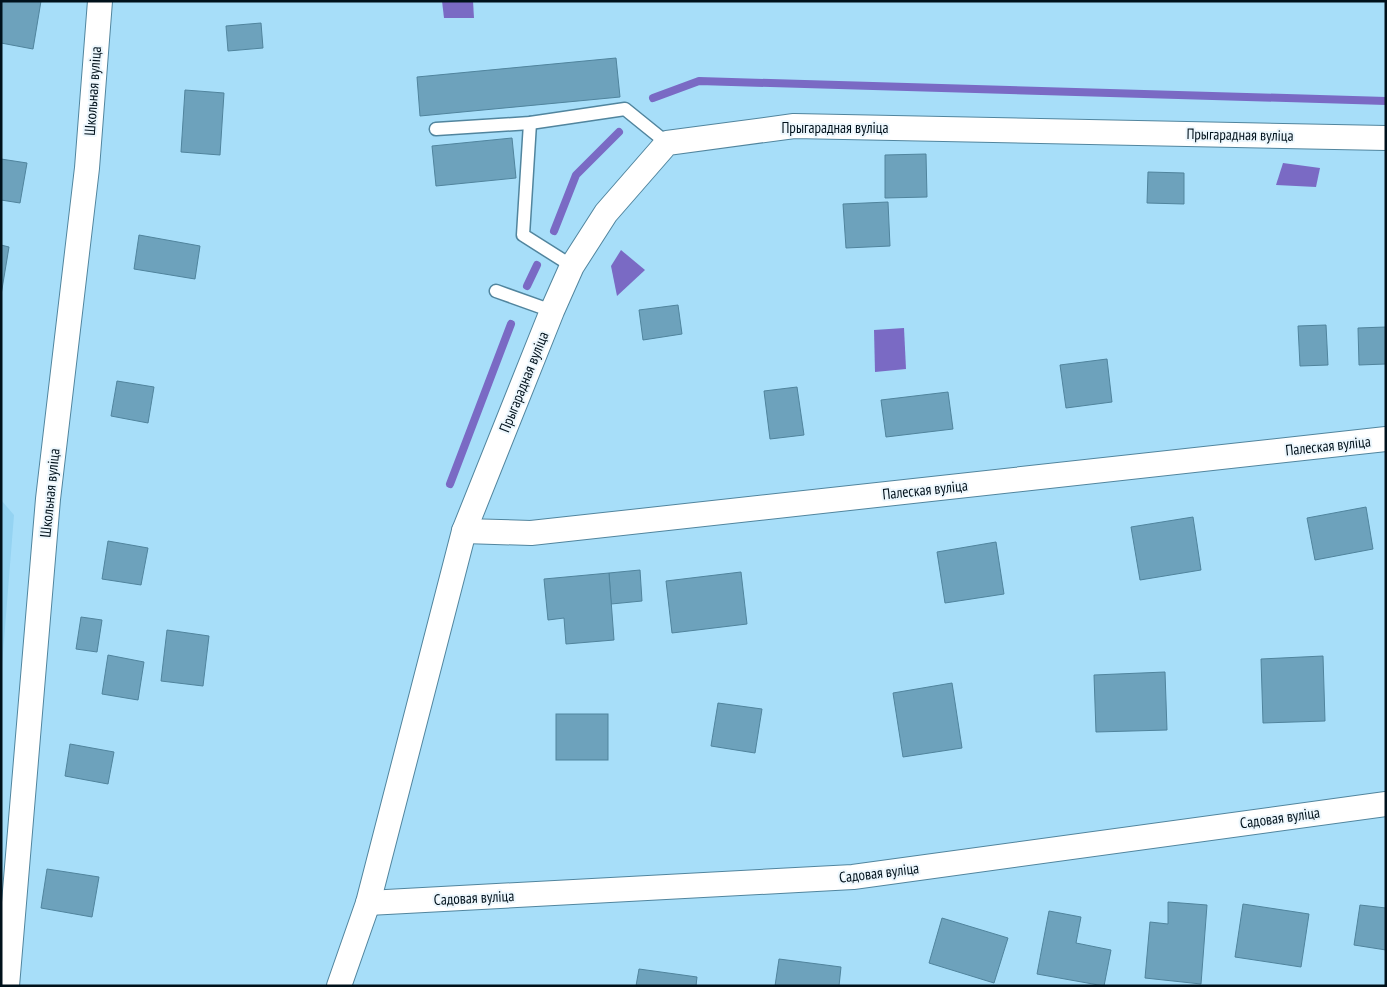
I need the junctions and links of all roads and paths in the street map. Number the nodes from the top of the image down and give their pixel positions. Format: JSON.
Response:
{"nodes":[{"id":1,"x":100,"y":1,"type":"edge"},
{"id":2,"x":530,"y":123,"type":"junction"},
{"id":3,"x":436,"y":129,"type":"dead end"},
{"id":4,"x":1386,"y":138,"type":"edge"},
{"id":5,"x":667,"y":143,"type":"junction"},
{"id":6,"x":572,"y":266,"type":"junction"},
{"id":7,"x":496,"y":291,"type":"dead end"},
{"id":8,"x":552,"y":311,"type":"junction"},
{"id":9,"x":1386,"y":439,"type":"edge"},
{"id":10,"x":464,"y":531,"type":"junction"},
{"id":11,"x":1386,"y":804,"type":"edge"},
{"id":12,"x":368,"y":903,"type":"junction"},
{"id":13,"x":6,"y":986,"type":"edge"},
{"id":14,"x":339,"y":986,"type":"edge"}],
"edges":[{"from":1,"to":13,"type":"street","name":"Школьная вуліца"},
{"from":2,"to":3,"type":"lane"},
{"from":2,"to":5,"type":"lane"},
{"from":2,"to":6,"type":"lane"},
{"from":4,"to":5,"type":"street","name":"Прыгарадная вуліца"},
{"from":5,"to":6,"type":"street","name":"Прыгарадная вуліца"},
{"from":6,"to":8,"type":"street","name":"Прыгарадная вуліца"},
{"from":7,"to":8,"type":"lane"},
{"from":8,"to":10,"type":"street","name":"Прыгарадная вуліца"},
{"from":9,"to":10,"type":"street","name":"Палеская вуліца"},
{"from":10,"to":12,"type":"street","name":"Прыгарадная вуліца"},
{"from":11,"to":12,"type":"street","name":"Садовая вуліца"},
{"from":12,"to":14,"type":"street","name":"Прыгарадная вуліца"}]}
